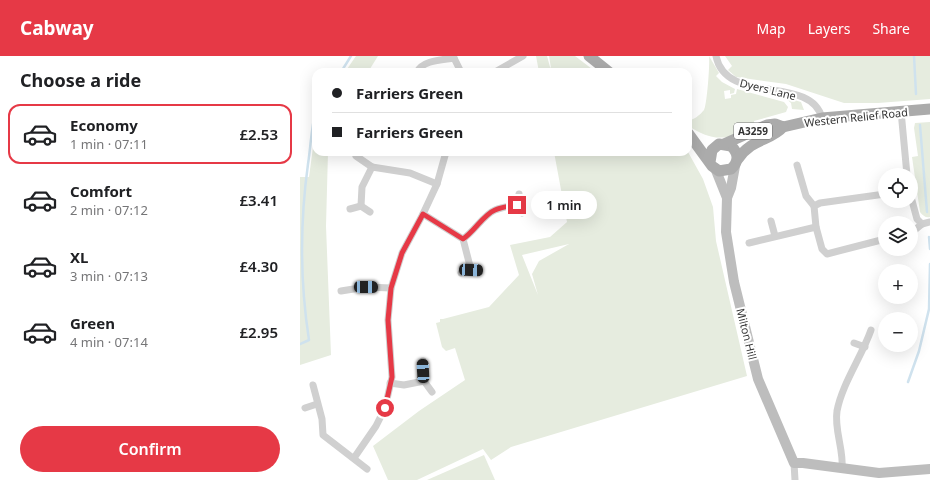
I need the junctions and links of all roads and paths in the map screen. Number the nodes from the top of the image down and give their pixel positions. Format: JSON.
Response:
{"nodes":[{"id":1,"x":523,"y":56,"type":"edge"},
{"id":2,"x":589,"y":56,"type":"edge"},
{"id":3,"x":716,"y":56,"type":"edge"},
{"id":4,"x":454,"y":57,"type":"edge"},
{"id":5,"x":419,"y":68,"type":"edge"},
{"id":6,"x":459,"y":68,"type":"edge"},
{"id":7,"x":502,"y":68,"type":"edge"},
{"id":8,"x":603,"y":68,"type":"edge"},
{"id":9,"x":930,"y":109,"type":"edge"},
{"id":10,"x":901,"y":112,"type":"junction"},
{"id":11,"x":822,"y":118,"type":"junction"},
{"id":12,"x":783,"y":127,"type":"junction"},
{"id":13,"x":692,"y":136,"type":"edge"},
{"id":14,"x":692,"y":138,"type":"edge"},
{"id":15,"x":721,"y":144,"type":"junction"},
{"id":16,"x":356,"y":156,"type":"dead end"},
{"id":17,"x":445,"y":156,"type":"edge"},
{"id":18,"x":736,"y":162,"type":"junction"},
{"id":19,"x":712,"y":165,"type":"junction"},
{"id":20,"x":797,"y":165,"type":"dead end"},
{"id":21,"x":372,"y":167,"type":"junction"},
{"id":22,"x":906,"y":168,"type":"edge"},
{"id":23,"x":438,"y":184,"type":"junction"},
{"id":24,"x":519,"y":194,"type":"dead end"},
{"id":25,"x":878,"y":195,"type":"edge"},
{"id":26,"x":727,"y":198,"type":"junction"},
{"id":27,"x":517,"y":205,"type":"junction"},
{"id":28,"x":361,"y":206,"type":"junction"},
{"id":29,"x":814,"y":206,"type":"junction"},
{"id":30,"x":914,"y":208,"type":"edge"},
{"id":31,"x":350,"y":209,"type":"dead end"},
{"id":32,"x":370,"y":212,"type":"dead end"},
{"id":33,"x":522,"y":213,"type":"dead end"},
{"id":34,"x":423,"y":214,"type":"junction"},
{"id":35,"x":771,"y":221,"type":"dead end"},
{"id":36,"x":930,"y":222,"type":"edge"},
{"id":37,"x":922,"y":224,"type":"junction"},
{"id":38,"x":816,"y":226,"type":"junction"},
{"id":39,"x":918,"y":227,"type":"edge"},
{"id":40,"x":775,"y":236,"type":"junction"},
{"id":41,"x":463,"y":239,"type":"junction"},
{"id":42,"x":878,"y":242,"type":"edge"},
{"id":43,"x":749,"y":243,"type":"dead end"},
{"id":44,"x":471,"y":270,"type":"junction"},
{"id":45,"x":479,"y":270,"type":"dead end"},
{"id":46,"x":461,"y":273,"type":"dead end"},
{"id":47,"x":366,"y":278,"type":"dead end"},
{"id":48,"x":366,"y":287,"type":"junction"},
{"id":49,"x":391,"y":288,"type":"junction"},
{"id":50,"x":341,"y":291,"type":"dead end"},
{"id":51,"x":871,"y":330,"type":"dead end"},
{"id":52,"x":854,"y":343,"type":"dead end"},
{"id":53,"x":865,"y":347,"type":"junction"},
{"id":54,"x":423,"y":361,"type":"dead end"},
{"id":55,"x":424,"y":381,"type":"junction"},
{"id":56,"x":390,"y":383,"type":"junction"},
{"id":57,"x":313,"y":385,"type":"dead end"},
{"id":58,"x":432,"y":392,"type":"dead end"},
{"id":59,"x":317,"y":404,"type":"junction"},
{"id":60,"x":305,"y":408,"type":"dead end"},
{"id":61,"x":354,"y":458,"type":"junction"},
{"id":62,"x":794,"y":463,"type":"junction"},
{"id":63,"x":367,"y":469,"type":"dead end"},
{"id":64,"x":842,"y":469,"type":"junction"},
{"id":65,"x":930,"y":469,"type":"edge"},
{"id":66,"x":795,"y":480,"type":"edge"}],
"edges":[{"from":1,"to":7,"type":"street"},
{"from":2,"to":8,"type":"main road"},
{"from":3,"to":11,"type":"street","name":"Dyers Lane"},
{"from":4,"to":5,"type":"street"},
{"from":4,"to":6,"type":"street"},
{"from":9,"to":10,"type":"main road","name":"Western Relief Road","number":"A3259"},
{"from":10,"to":11,"type":"main road","name":"Western Relief Road","number":"A3259"},
{"from":10,"to":22,"type":"street"},
{"from":11,"to":12,"type":"main road","name":"Western Relief Road","number":"A3259"},
{"from":12,"to":15,"type":"main road","name":"Western Relief Road","number":"A3259"},
{"from":12,"to":18,"type":"main road","name":"Western Relief Road","number":"A3259"},
{"from":13,"to":15,"type":"main road","name":"Milton Hill","number":"A3259"},
{"from":14,"to":19,"type":"main road","name":"Milton Hill","number":"A3259"},
{"from":15,"to":18,"type":"main road","number":"A3259"},
{"from":15,"to":19,"type":"main road","number":"A3259"},
{"from":16,"to":21,"type":"street"},
{"from":17,"to":23,"type":"street"},
{"from":18,"to":19,"type":"main road"},
{"from":18,"to":26,"type":"street","name":"Milton Hill"},
{"from":19,"to":26,"type":"street","name":"Milton Hill"},
{"from":20,"to":29,"type":"street"},
{"from":21,"to":23,"type":"street"},
{"from":21,"to":28,"type":"street"},
{"from":23,"to":34,"type":"street"},
{"from":24,"to":27,"type":"street"},
{"from":25,"to":29,"type":"street"},
{"from":26,"to":62,"type":"street","name":"Milton Hill"},
{"from":27,"to":33,"type":"street"},
{"from":27,"to":41,"type":"street"},
{"from":28,"to":31,"type":"street"},
{"from":28,"to":32,"type":"street"},
{"from":29,"to":38,"type":"street"},
{"from":30,"to":37,"type":"street"},
{"from":34,"to":41,"type":"street"},
{"from":34,"to":49,"type":"street"},
{"from":35,"to":40,"type":"street"},
{"from":36,"to":37,"type":"street"},
{"from":37,"to":39,"type":"street"},
{"from":38,"to":40,"type":"street"},
{"from":38,"to":42,"type":"street"},
{"from":40,"to":43,"type":"street"},
{"from":41,"to":44,"type":"street"},
{"from":44,"to":45,"type":"street"},
{"from":44,"to":46,"type":"street"},
{"from":47,"to":48,"type":"street"},
{"from":48,"to":49,"type":"street"},
{"from":48,"to":50,"type":"street"},
{"from":49,"to":56,"type":"street"},
{"from":51,"to":53,"type":"street"},
{"from":52,"to":53,"type":"street"},
{"from":53,"to":64,"type":"street"},
{"from":54,"to":55,"type":"street"},
{"from":55,"to":56,"type":"street"},
{"from":55,"to":58,"type":"street"},
{"from":56,"to":61,"type":"street"},
{"from":57,"to":59,"type":"street"},
{"from":59,"to":60,"type":"street"},
{"from":59,"to":61,"type":"street"},
{"from":61,"to":63,"type":"street"},
{"from":62,"to":64,"type":"street"},
{"from":62,"to":66,"type":"street","name":"Milton Hill"},
{"from":64,"to":65,"type":"street"}]}
